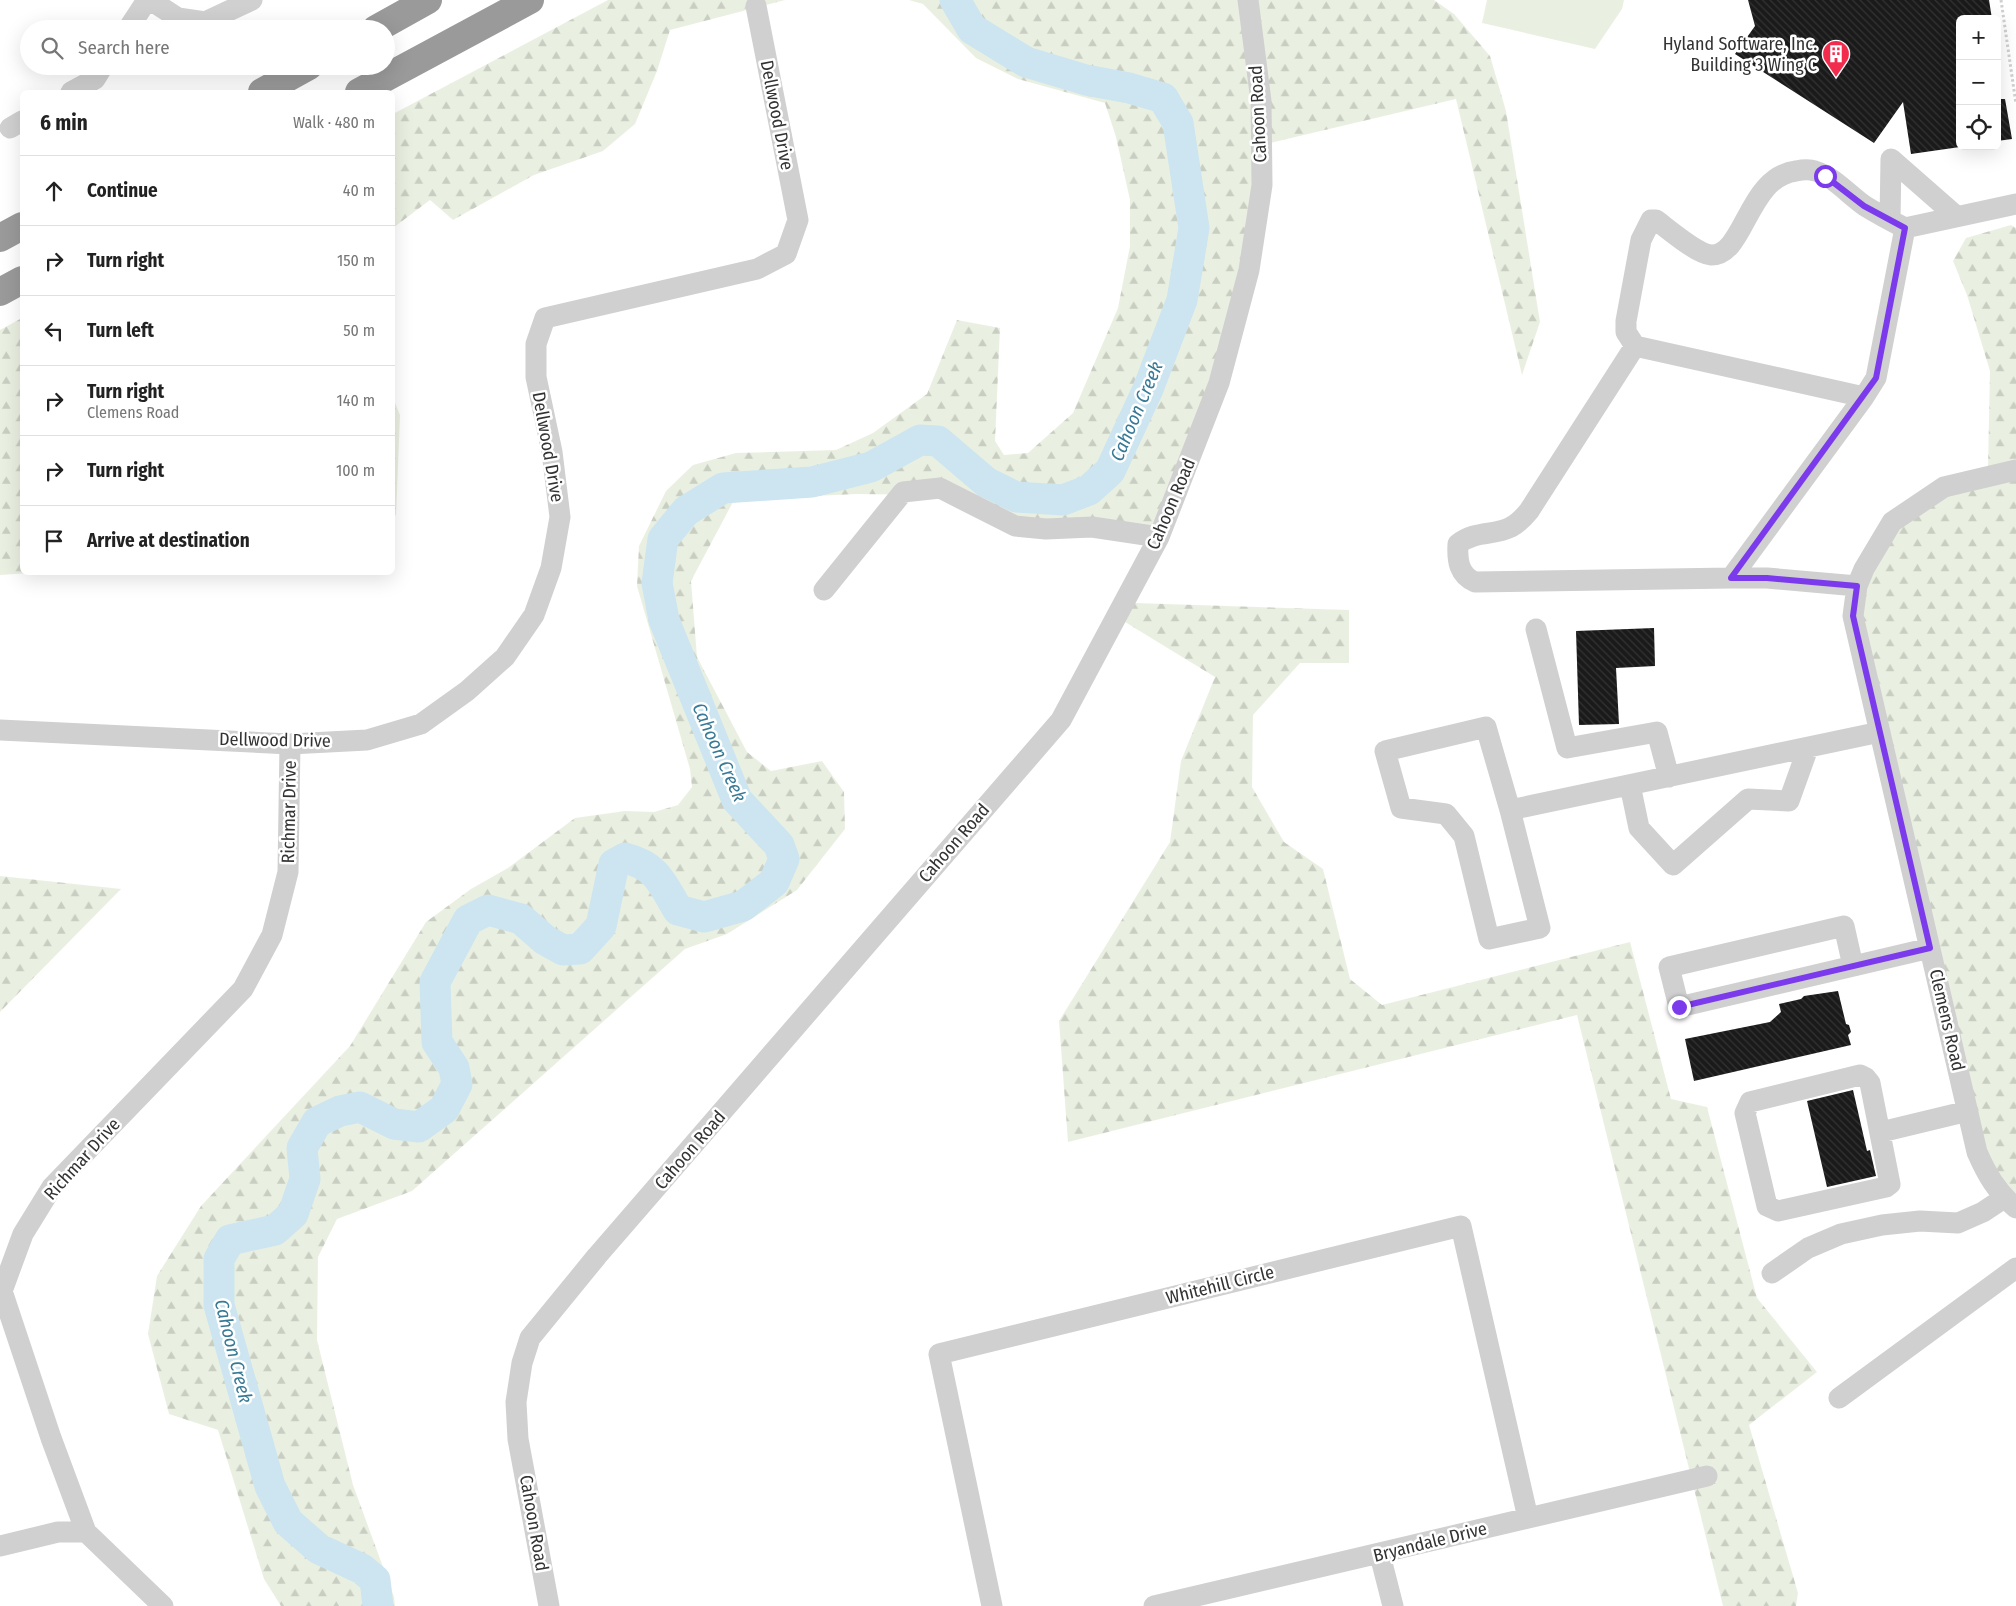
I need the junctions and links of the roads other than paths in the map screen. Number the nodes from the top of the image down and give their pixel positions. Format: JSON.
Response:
{"nodes":[{"id":1,"x":149,"y":0,"type":"edge"},
{"id":2,"x":252,"y":0,"type":"edge"},
{"id":3,"x":428,"y":0,"type":"edge"},
{"id":4,"x":530,"y":0,"type":"edge"},
{"id":5,"x":1248,"y":0,"type":"edge"},
{"id":6,"x":756,"y":6,"type":"dead end"},
{"id":7,"x":135,"y":20,"type":"edge"},
{"id":8,"x":192,"y":20,"type":"edge"},
{"id":9,"x":209,"y":20,"type":"edge"},
{"id":10,"x":392,"y":20,"type":"edge"},
{"id":11,"x":395,"y":73,"type":"edge"},
{"id":12,"x":97,"y":75,"type":"edge"},
{"id":13,"x":293,"y":75,"type":"edge"},
{"id":14,"x":391,"y":75,"type":"edge"},
{"id":15,"x":75,"y":90,"type":"edge"},
{"id":16,"x":266,"y":90,"type":"edge"},
{"id":17,"x":363,"y":90,"type":"edge"},
{"id":18,"x":2016,"y":204,"type":"edge"},
{"id":19,"x":1956,"y":216,"type":"junction"},
{"id":20,"x":1897,"y":224,"type":"junction"},
{"id":21,"x":20,"y":227,"type":"edge"},
{"id":22,"x":0,"y":238,"type":"edge"},
{"id":23,"x":20,"y":281,"type":"edge"},
{"id":24,"x":0,"y":292,"type":"edge"},
{"id":25,"x":1635,"y":346,"type":"junction"},
{"id":26,"x":1864,"y":396,"type":"junction"},
{"id":27,"x":2016,"y":470,"type":"edge"},
{"id":28,"x":1159,"y":537,"type":"junction"},
{"id":29,"x":1731,"y":578,"type":"junction"},
{"id":30,"x":1857,"y":586,"type":"junction"},
{"id":31,"x":824,"y":590,"type":"dead end"},
{"id":32,"x":1536,"y":629,"type":"dead end"},
{"id":33,"x":0,"y":730,"type":"edge"},
{"id":34,"x":1880,"y":732,"type":"junction"},
{"id":35,"x":290,"y":744,"type":"junction"},
{"id":36,"x":1808,"y":748,"type":"junction"},
{"id":37,"x":1669,"y":777,"type":"junction"},
{"id":38,"x":1630,"y":785,"type":"junction"},
{"id":39,"x":1510,"y":810,"type":"junction"},
{"id":40,"x":1930,"y":948,"type":"junction"},
{"id":41,"x":1853,"y":966,"type":"junction"},
{"id":42,"x":1968,"y":1111,"type":"junction"},
{"id":43,"x":1881,"y":1132,"type":"junction"},
{"id":44,"x":2010,"y":1203,"type":"edge"},
{"id":45,"x":2016,"y":1268,"type":"edge"},
{"id":46,"x":1772,"y":1273,"type":"dead end"},
{"id":47,"x":1,"y":1292,"type":"edge"},
{"id":48,"x":1839,"y":1398,"type":"dead end"},
{"id":49,"x":1707,"y":1476,"type":"dead end"},
{"id":50,"x":1528,"y":1518,"type":"junction"},
{"id":51,"x":86,"y":1532,"type":"junction"},
{"id":52,"x":0,"y":1546,"type":"edge"},
{"id":53,"x":1380,"y":1555,"type":"junction"},
{"id":54,"x":163,"y":1606,"type":"edge"},
{"id":55,"x":548,"y":1606,"type":"edge"},
{"id":56,"x":992,"y":1606,"type":"edge"},
{"id":57,"x":1154,"y":1606,"type":"edge"},
{"id":58,"x":1393,"y":1606,"type":"edge"}],
"edges":[{"from":1,"to":7,"type":"street"},
{"from":1,"to":8,"type":"street"},
{"from":2,"to":9,"type":"street"},
{"from":3,"to":10,"type":"highway"},
{"from":4,"to":11,"type":"highway"},
{"from":5,"to":28,"type":"street","name":"Cahoon Road"},
{"from":6,"to":35,"type":"street","name":"Dellwood Drive"},
{"from":12,"to":15,"type":"street"},
{"from":13,"to":16,"type":"highway"},
{"from":14,"to":17,"type":"highway"},
{"from":18,"to":19,"type":"street"},
{"from":19,"to":20,"type":"street"},
{"from":19,"to":20,"type":"street"},
{"from":20,"to":25,"type":"street"},
{"from":20,"to":26,"type":"street"},
{"from":21,"to":22,"type":"highway"},
{"from":23,"to":24,"type":"highway"},
{"from":25,"to":26,"type":"street"},
{"from":25,"to":29,"type":"street"},
{"from":26,"to":29,"type":"street"},
{"from":27,"to":30,"type":"street","name":"Clemens Road"},
{"from":28,"to":31,"type":"street"},
{"from":28,"to":55,"type":"street","name":"Cahoon Road"},
{"from":29,"to":30,"type":"street"},
{"from":30,"to":34,"type":"street","name":"Clemens Road"},
{"from":32,"to":37,"type":"street"},
{"from":33,"to":35,"type":"street","name":"Dellwood Drive"},
{"from":34,"to":36,"type":"street"},
{"from":34,"to":40,"type":"street","name":"Clemens Road"},
{"from":35,"to":47,"type":"street","name":"Richmar Drive"},
{"from":36,"to":37,"type":"street"},
{"from":36,"to":38,"type":"street"},
{"from":37,"to":38,"type":"street"},
{"from":38,"to":39,"type":"street"},
{"from":39,"to":39,"type":"street"},
{"from":40,"to":41,"type":"street"},
{"from":40,"to":42,"type":"street","name":"Clemens Road"},
{"from":41,"to":41,"type":"street"},
{"from":42,"to":43,"type":"street"},
{"from":42,"to":44,"type":"street","name":"Clemens Road"},
{"from":43,"to":43,"type":"street"},
{"from":44,"to":46,"type":"street"},
{"from":45,"to":48,"type":"street"},
{"from":47,"to":51,"type":"street","name":"Richmar Drive"},
{"from":49,"to":50,"type":"street","name":"Bryandale Drive"},
{"from":50,"to":53,"type":"street","name":"Bryandale Drive"},
{"from":50,"to":56,"type":"street","name":"Whitehill Circle"},
{"from":51,"to":52,"type":"street"},
{"from":51,"to":54,"type":"street","name":"Richmar Drive"},
{"from":53,"to":57,"type":"street","name":"Bryandale Drive"},
{"from":53,"to":58,"type":"street"}]}
